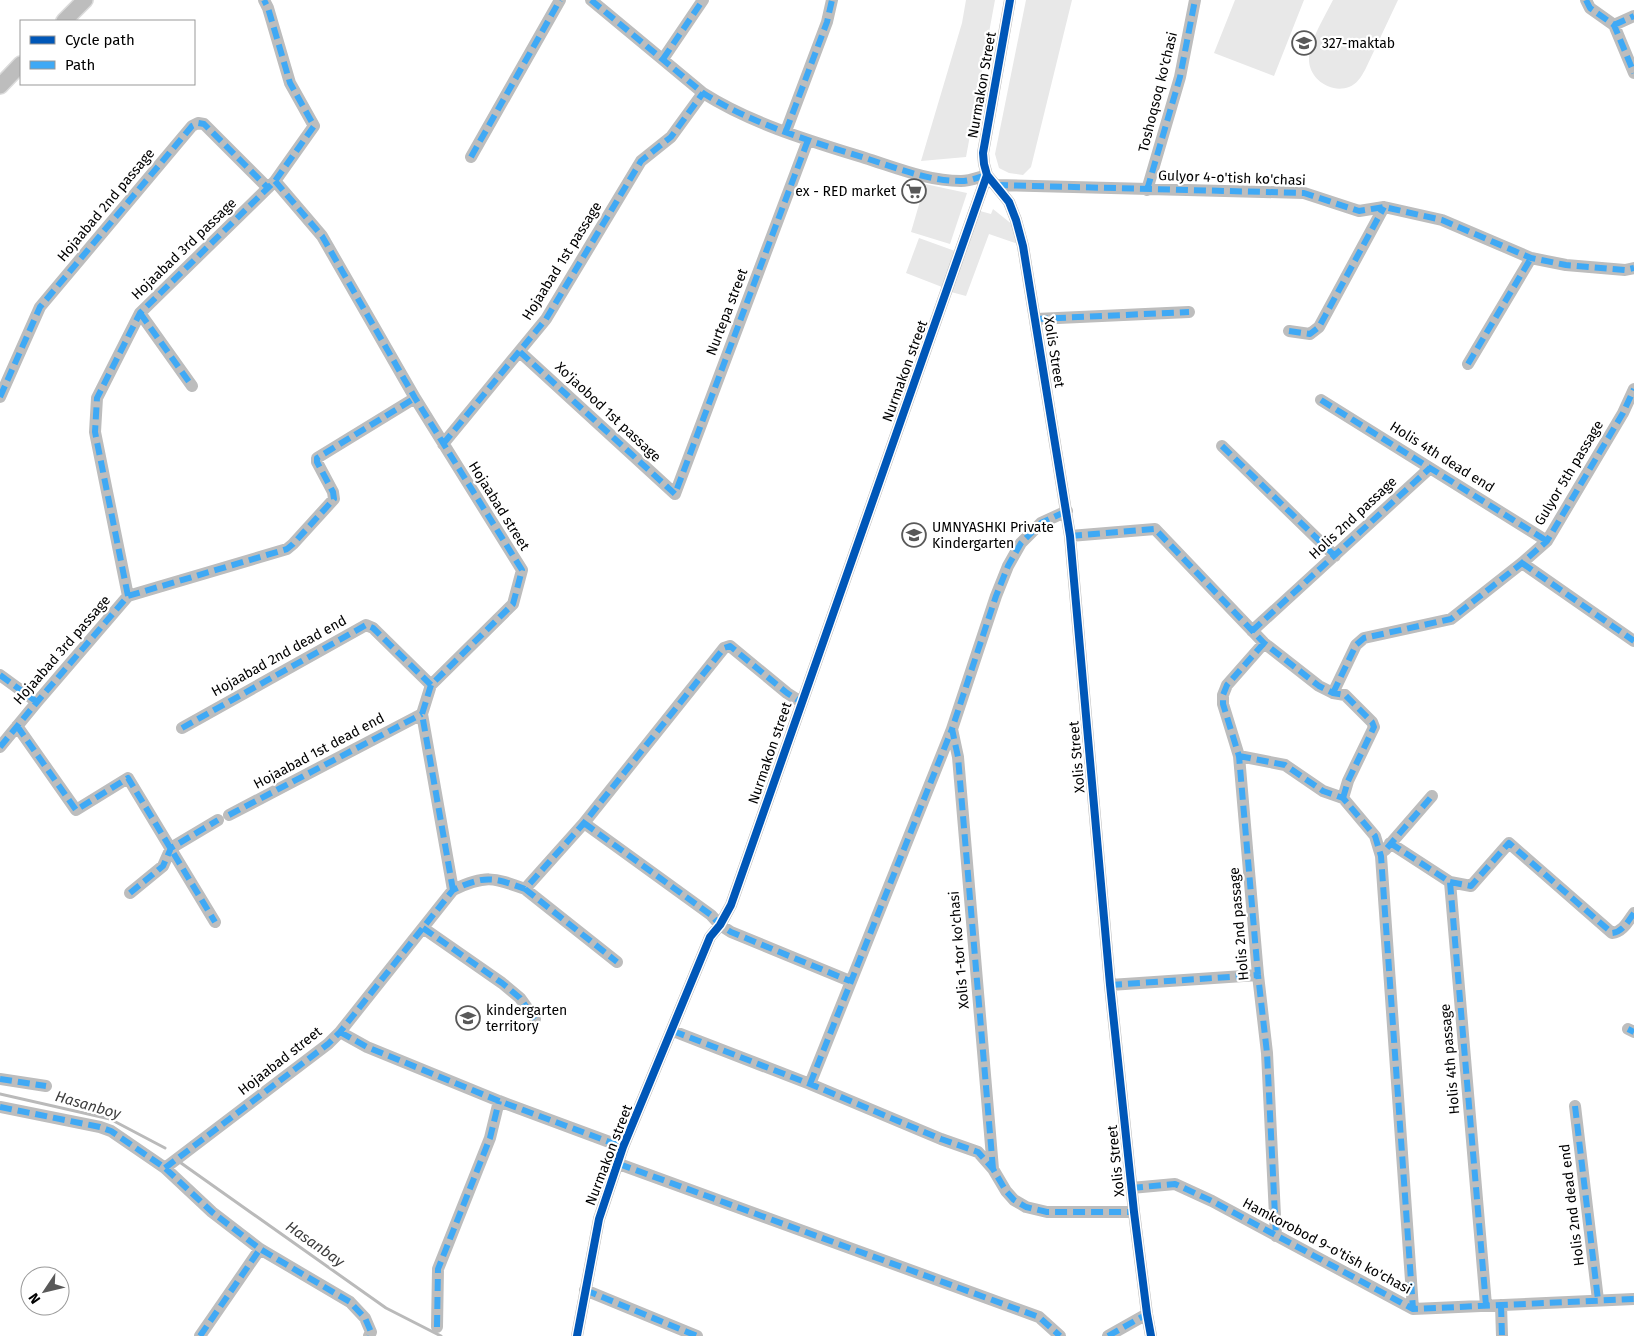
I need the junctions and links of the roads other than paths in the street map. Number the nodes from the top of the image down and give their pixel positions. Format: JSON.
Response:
{"nodes":[{"id":1,"x":85,"y":0,"type":"edge"},
{"id":2,"x":264,"y":0,"type":"edge"},
{"id":3,"x":560,"y":0,"type":"edge"},
{"id":4,"x":591,"y":0,"type":"edge"},
{"id":5,"x":703,"y":0,"type":"edge"},
{"id":6,"x":832,"y":0,"type":"edge"},
{"id":7,"x":1010,"y":0,"type":"edge"},
{"id":8,"x":1195,"y":0,"type":"edge"},
{"id":9,"x":1586,"y":0,"type":"edge"},
{"id":10,"x":1634,"y":16,"type":"edge"},
{"id":11,"x":65,"y":20,"type":"edge"},
{"id":12,"x":1614,"y":25,"type":"junction"},
{"id":13,"x":663,"y":59,"type":"junction"},
{"id":14,"x":20,"y":65,"type":"edge"},
{"id":15,"x":1634,"y":73,"type":"edge"},
{"id":16,"x":0,"y":86,"type":"edge"},
{"id":17,"x":703,"y":93,"type":"junction"},
{"id":18,"x":786,"y":132,"type":"junction"},
{"id":19,"x":808,"y":140,"type":"junction"},
{"id":20,"x":471,"y":157,"type":"dead end"},
{"id":21,"x":992,"y":180,"type":"junction"},
{"id":22,"x":271,"y":184,"type":"junction"},
{"id":23,"x":1148,"y":190,"type":"junction"},
{"id":24,"x":1384,"y":207,"type":"junction"},
{"id":25,"x":1531,"y":258,"type":"junction"},
{"id":26,"x":1634,"y":268,"type":"edge"},
{"id":27,"x":1190,"y":312,"type":"dead end"},
{"id":28,"x":140,"y":313,"type":"junction"},
{"id":29,"x":1036,"y":320,"type":"junction"},
{"id":30,"x":1289,"y":331,"type":"dead end"},
{"id":31,"x":520,"y":352,"type":"junction"},
{"id":32,"x":1468,"y":364,"type":"dead end"},
{"id":33,"x":192,"y":386,"type":"dead end"},
{"id":34,"x":1634,"y":389,"type":"edge"},
{"id":35,"x":0,"y":397,"type":"edge"},
{"id":36,"x":415,"y":398,"type":"junction"},
{"id":37,"x":1321,"y":400,"type":"dead end"},
{"id":38,"x":443,"y":444,"type":"junction"},
{"id":39,"x":1222,"y":446,"type":"dead end"},
{"id":40,"x":1430,"y":468,"type":"junction"},
{"id":41,"x":675,"y":494,"type":"joint"},
{"id":42,"x":1067,"y":511,"type":"junction"},
{"id":43,"x":1070,"y":536,"type":"junction"},
{"id":44,"x":1547,"y":541,"type":"junction"},
{"id":45,"x":1335,"y":556,"type":"junction"},
{"id":46,"x":1522,"y":563,"type":"junction"},
{"id":47,"x":128,"y":596,"type":"junction"},
{"id":48,"x":1252,"y":631,"type":"junction"},
{"id":49,"x":1634,"y":641,"type":"edge"},
{"id":50,"x":1264,"y":643,"type":"junction"},
{"id":51,"x":0,"y":675,"type":"edge"},
{"id":52,"x":431,"y":685,"type":"junction"},
{"id":53,"x":1333,"y":692,"type":"junction"},
{"id":54,"x":37,"y":702,"type":"junction"},
{"id":55,"x":801,"y":702,"type":"junction"},
{"id":56,"x":422,"y":714,"type":"junction"},
{"id":57,"x":17,"y":726,"type":"junction"},
{"id":58,"x":182,"y":728,"type":"dead end"},
{"id":59,"x":952,"y":729,"type":"junction"},
{"id":60,"x":0,"y":747,"type":"edge"},
{"id":61,"x":1239,"y":756,"type":"junction"},
{"id":62,"x":1432,"y":796,"type":"dead end"},
{"id":63,"x":1344,"y":798,"type":"junction"},
{"id":64,"x":584,"y":823,"type":"junction"},
{"id":65,"x":1390,"y":843,"type":"junction"},
{"id":66,"x":171,"y":848,"type":"junction"},
{"id":67,"x":1381,"y":856,"type":"junction"},
{"id":68,"x":1450,"y":882,"type":"junction"},
{"id":69,"x":526,"y":889,"type":"junction"},
{"id":70,"x":453,"y":890,"type":"junction"},
{"id":71,"x":130,"y":893,"type":"dead end"},
{"id":72,"x":1634,"y":913,"type":"edge"},
{"id":73,"x":215,"y":922,"type":"dead end"},
{"id":74,"x":720,"y":925,"type":"junction"},
{"id":75,"x":423,"y":928,"type":"junction"},
{"id":76,"x":617,"y":962,"type":"dead end"},
{"id":77,"x":1258,"y":975,"type":"junction"},
{"id":78,"x":850,"y":981,"type":"junction"},
{"id":79,"x":1110,"y":985,"type":"junction"},
{"id":80,"x":535,"y":1019,"type":"dead end"},
{"id":81,"x":672,"y":1031,"type":"junction"},
{"id":82,"x":340,"y":1032,"type":"junction"},
{"id":83,"x":0,"y":1079,"type":"edge"},
{"id":84,"x":810,"y":1084,"type":"junction"},
{"id":85,"x":46,"y":1086,"type":"dead end"},
{"id":86,"x":499,"y":1101,"type":"junction"},
{"id":87,"x":1576,"y":1106,"type":"dead end"},
{"id":88,"x":0,"y":1108,"type":"edge"},
{"id":89,"x":624,"y":1147,"type":"junction"},
{"id":90,"x":619,"y":1164,"type":"junction"},
{"id":91,"x":165,"y":1168,"type":"junction"},
{"id":92,"x":993,"y":1170,"type":"junction"},
{"id":93,"x":1131,"y":1188,"type":"junction"},
{"id":94,"x":1134,"y":1212,"type":"junction"},
{"id":95,"x":1276,"y":1236,"type":"junction"},
{"id":96,"x":260,"y":1249,"type":"junction"},
{"id":97,"x":585,"y":1290,"type":"junction"},
{"id":98,"x":1634,"y":1299,"type":"edge"},
{"id":99,"x":1598,"y":1300,"type":"junction"},
{"id":100,"x":1486,"y":1305,"type":"junction"},
{"id":101,"x":1501,"y":1305,"type":"junction"},
{"id":102,"x":1413,"y":1309,"type":"junction"},
{"id":103,"x":1147,"y":1314,"type":"junction"},
{"id":104,"x":437,"y":1327,"type":"dead end"},
{"id":105,"x":200,"y":1336,"type":"edge"},
{"id":106,"x":369,"y":1336,"type":"edge"},
{"id":107,"x":577,"y":1336,"type":"edge"},
{"id":108,"x":697,"y":1336,"type":"edge"},
{"id":109,"x":1060,"y":1336,"type":"edge"},
{"id":110,"x":1108,"y":1336,"type":"edge"},
{"id":111,"x":1151,"y":1336,"type":"edge"},
{"id":112,"x":1502,"y":1336,"type":"edge"}],
"edges":[{"from":1,"to":11,"type":"main road"},
{"from":2,"to":22,"type":"street","name":"Hojaabad 3rd passage"},
{"from":3,"to":20,"type":"street"},
{"from":4,"to":13,"type":"street"},
{"from":5,"to":13,"type":"street"},
{"from":6,"to":18,"type":"street"},
{"from":7,"to":21,"type":"street","name":"Nurmakon Street"},
{"from":8,"to":23,"type":"street","name":"Toshoqsoq ko'chasi"},
{"from":9,"to":12,"type":"street"},
{"from":10,"to":12,"type":"street"},
{"from":12,"to":15,"type":"street"},
{"from":13,"to":17,"type":"street"},
{"from":14,"to":16,"type":"main road"},
{"from":17,"to":18,"type":"street"},
{"from":17,"to":31,"type":"street","name":"Hojaabad 1st passage"},
{"from":18,"to":19,"type":"street"},
{"from":19,"to":21,"type":"street"},
{"from":19,"to":41,"type":"street","name":"Nurtepa street"},
{"from":21,"to":23,"type":"street","name":"Gulyor 4-o'tish ko'chasi"},
{"from":21,"to":29,"type":"street","name":"Xolis Street"},
{"from":21,"to":55,"type":"street","name":"Nurmakon street"},
{"from":22,"to":28,"type":"street","name":"Hojaabad 3rd passage"},
{"from":22,"to":35,"type":"street","name":"Hojaabad 2nd passage"},
{"from":22,"to":36,"type":"street","name":"Hojaabad street"},
{"from":23,"to":24,"type":"street","name":"Gulyor 4-o'tish ko'chasi"},
{"from":24,"to":25,"type":"street","name":"Gulyor 4-o'tish ko'chasi"},
{"from":24,"to":30,"type":"street"},
{"from":25,"to":26,"type":"street","name":"Gulyor 4-o'tish ko'chasi"},
{"from":25,"to":32,"type":"street"},
{"from":27,"to":29,"type":"street"},
{"from":28,"to":33,"type":"street"},
{"from":28,"to":47,"type":"street","name":"Hojaabad 3rd passage"},
{"from":29,"to":42,"type":"street","name":"Xolis Street"},
{"from":31,"to":38,"type":"street","name":"Hojaabad 1st passage"},
{"from":31,"to":41,"type":"street","name":"Xo'jaobod 1st passage"},
{"from":34,"to":44,"type":"street","name":"Gulyor 5th passage"},
{"from":36,"to":38,"type":"street","name":"Hojaabad street"},
{"from":36,"to":47,"type":"street"},
{"from":37,"to":40,"type":"street","name":"Holis 4th dead end"},
{"from":38,"to":52,"type":"street","name":"Hojaabad street"},
{"from":39,"to":45,"type":"street"},
{"from":40,"to":44,"type":"street","name":"Holis 4th dead end"},
{"from":40,"to":45,"type":"street","name":"Holis 2nd passage"},
{"from":42,"to":43,"type":"street","name":"Xolis Street"},
{"from":42,"to":59,"type":"street"},
{"from":43,"to":48,"type":"street"},
{"from":43,"to":79,"type":"street","name":"Xolis Street"},
{"from":44,"to":46,"type":"street","name":"Gulyor 5th passage"},
{"from":45,"to":48,"type":"street","name":"Holis 2nd passage"},
{"from":46,"to":49,"type":"street"},
{"from":46,"to":53,"type":"street","name":"Gulyor 5th passage"},
{"from":47,"to":54,"type":"street","name":"Hojaabad 3rd passage"},
{"from":48,"to":50,"type":"street"},
{"from":50,"to":53,"type":"street"},
{"from":50,"to":61,"type":"street","name":"Holis 2nd passage"},
{"from":51,"to":54,"type":"street"},
{"from":52,"to":56,"type":"street","name":"Hojaabad street"},
{"from":52,"to":58,"type":"street","name":"Hojaabad 2nd dead end"},
{"from":53,"to":63,"type":"street"},
{"from":54,"to":57,"type":"street","name":"Hojaabad 3rd passage"},
{"from":55,"to":64,"type":"street"},
{"from":55,"to":74,"type":"street","name":"Nurmakon street"},
{"from":56,"to":66,"type":"street","name":"Hojaabad 1st dead end"},
{"from":56,"to":70,"type":"street","name":"Hojaabad street"},
{"from":57,"to":60,"type":"street","name":"Hojaabad 3rd passage"},
{"from":57,"to":66,"type":"street"},
{"from":59,"to":78,"type":"street"},
{"from":59,"to":92,"type":"street","name":"Xolis 1-tor ko'chasi"},
{"from":61,"to":63,"type":"street"},
{"from":61,"to":77,"type":"street","name":"Holis 2nd passage"},
{"from":62,"to":65,"type":"street"},
{"from":63,"to":67,"type":"street"},
{"from":64,"to":69,"type":"street"},
{"from":64,"to":74,"type":"street"},
{"from":65,"to":67,"type":"street"},
{"from":65,"to":68,"type":"street"},
{"from":66,"to":71,"type":"street"},
{"from":66,"to":73,"type":"street"},
{"from":67,"to":102,"type":"street"},
{"from":68,"to":72,"type":"street"},
{"from":68,"to":100,"type":"street","name":"Holis 4th passage"},
{"from":69,"to":70,"type":"street"},
{"from":69,"to":76,"type":"street"},
{"from":70,"to":75,"type":"street","name":"Hojaabad street"},
{"from":74,"to":78,"type":"street"},
{"from":74,"to":81,"type":"street","name":"Nurmakon street"},
{"from":75,"to":80,"type":"street"},
{"from":75,"to":82,"type":"street","name":"Hojaabad street"},
{"from":77,"to":79,"type":"street"},
{"from":77,"to":95,"type":"street","name":"Holis 2nd passage"},
{"from":78,"to":84,"type":"street"},
{"from":79,"to":93,"type":"street","name":"Xolis Street"},
{"from":81,"to":84,"type":"street"},
{"from":81,"to":89,"type":"street","name":"Nurmakon street"},
{"from":82,"to":86,"type":"street"},
{"from":82,"to":91,"type":"street","name":"Hojaabad street"},
{"from":83,"to":85,"type":"street"},
{"from":84,"to":92,"type":"street"},
{"from":86,"to":89,"type":"street"},
{"from":86,"to":104,"type":"street"},
{"from":87,"to":99,"type":"street","name":"Holis 2nd dead end"},
{"from":88,"to":91,"type":"street"},
{"from":89,"to":90,"type":"street","name":"Nurmakon street"},
{"from":90,"to":97,"type":"street","name":"Nurmakon street"},
{"from":90,"to":109,"type":"street"},
{"from":91,"to":96,"type":"street"},
{"from":92,"to":94,"type":"street"},
{"from":93,"to":94,"type":"street","name":"Xolis Street"},
{"from":93,"to":95,"type":"street","name":"Hamkorobod 9-o'tish ko'chasi"},
{"from":94,"to":103,"type":"street","name":"Xolis Street"},
{"from":95,"to":102,"type":"street","name":"Hamkorobod 9-o'tish ko'chasi"},
{"from":96,"to":105,"type":"street"},
{"from":96,"to":106,"type":"street"},
{"from":97,"to":107,"type":"street","name":"Nurmakon street"},
{"from":97,"to":108,"type":"street"},
{"from":98,"to":99,"type":"street","name":"Hamkorobod 9-o'tish ko'chasi"},
{"from":99,"to":101,"type":"street","name":"Hamkorobod 9-o'tish ko'chasi"},
{"from":100,"to":101,"type":"street","name":"Hamkorobod 9-o'tish ko'chasi"},
{"from":100,"to":102,"type":"street","name":"Hamkorobod 9-o'tish ko'chasi"},
{"from":101,"to":112,"type":"street"},
{"from":103,"to":110,"type":"street"},
{"from":103,"to":111,"type":"street","name":"Xolis Street"}]}
